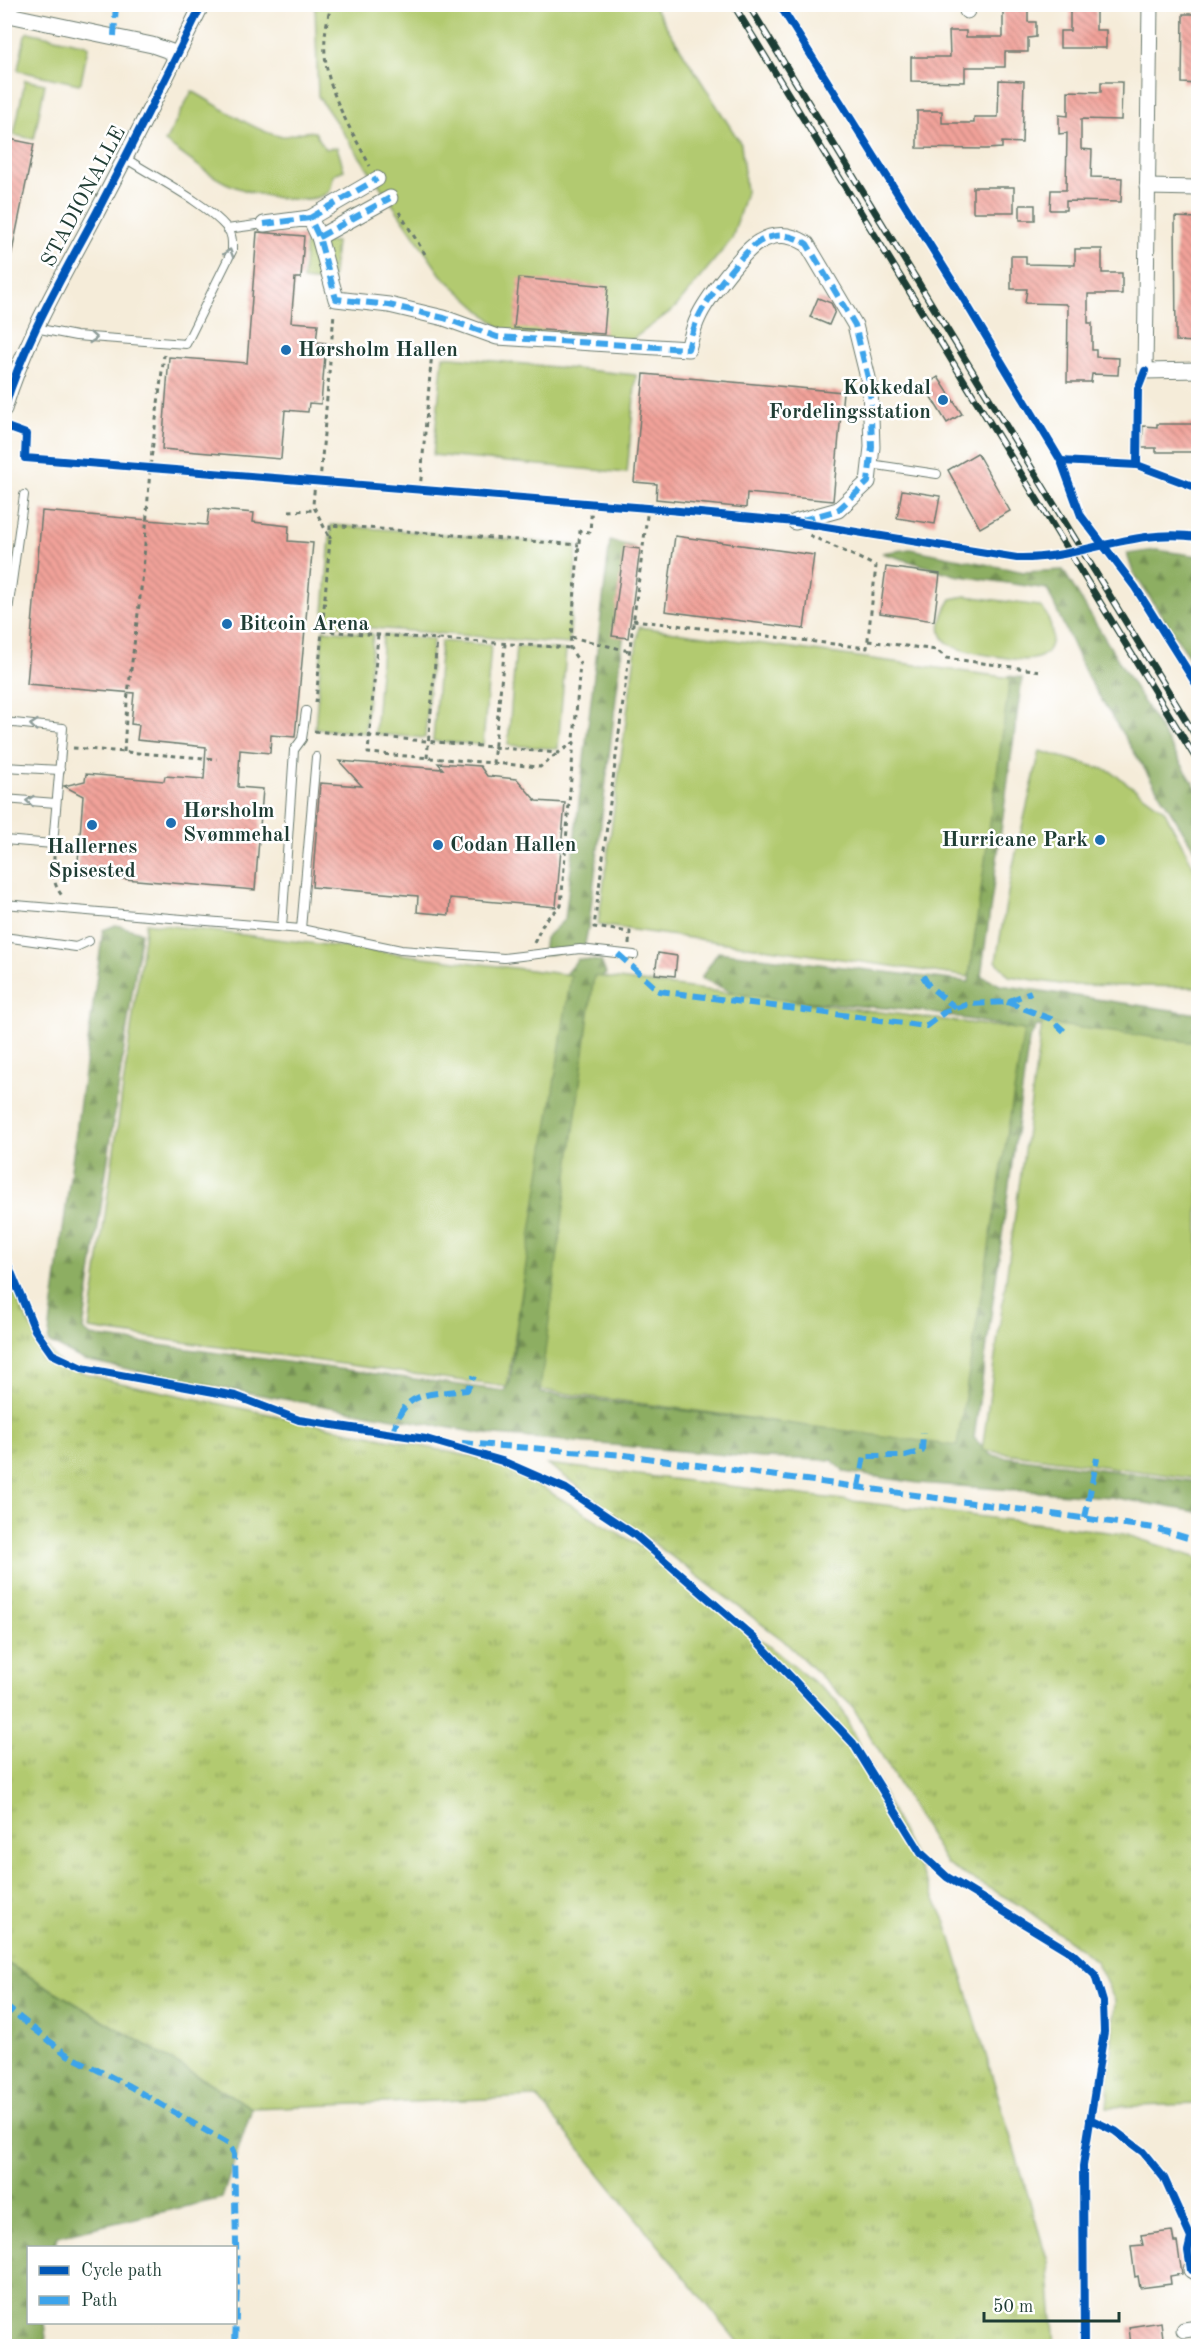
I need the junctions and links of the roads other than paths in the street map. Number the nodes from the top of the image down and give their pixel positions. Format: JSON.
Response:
{"nodes":[{"id":1,"x":202,"y":4,"type":"edge"},
{"id":2,"x":1150,"y":4,"type":"edge"},
{"id":3,"x":4,"y":14,"type":"edge"},
{"id":4,"x":178,"y":54,"type":"junction"},
{"id":5,"x":125,"y":158,"type":"junction"},
{"id":6,"x":377,"y":179,"type":"road end"},
{"id":7,"x":1147,"y":187,"type":"junction"},
{"id":8,"x":1198,"y":188,"type":"edge"},
{"id":9,"x":390,"y":198,"type":"road end"},
{"id":10,"x":310,"y":218,"type":"junction"},
{"id":11,"x":264,"y":224,"type":"joint"},
{"id":12,"x":228,"y":229,"type":"junction"},
{"id":13,"x":319,"y":237,"type":"junction"},
{"id":14,"x":35,"y":328,"type":"junction"},
{"id":15,"x":1198,"y":370,"type":"edge"},
{"id":16,"x":4,"y":409,"type":"edge"},
{"id":17,"x":870,"y":464,"type":"junction"},
{"id":18,"x":937,"y":474,"type":"dead end"},
{"id":19,"x":24,"y":495,"type":"dead end"},
{"id":20,"x":795,"y":522,"type":"road end"},
{"id":21,"x":4,"y":640,"type":"edge"},
{"id":22,"x":306,"y":711,"type":"dead end"},
{"id":23,"x":4,"y":722,"type":"edge"},
{"id":24,"x":316,"y":757,"type":"dead end"},
{"id":25,"x":4,"y":766,"type":"edge"},
{"id":26,"x":60,"y":770,"type":"junction"},
{"id":27,"x":4,"y":799,"type":"edge"},
{"id":28,"x":57,"y":803,"type":"junction"},
{"id":29,"x":4,"y":840,"type":"edge"},
{"id":30,"x":4,"y":904,"type":"edge"},
{"id":31,"x":282,"y":927,"type":"junction"},
{"id":32,"x":301,"y":929,"type":"junction"},
{"id":33,"x":4,"y":937,"type":"edge"},
{"id":34,"x":89,"y":941,"type":"dead end"},
{"id":35,"x":631,"y":955,"type":"road end"}],
"edges":[{"from":1,"to":4,"type":"street","name":"STADIONALLE"},
{"from":2,"to":7,"type":"street"},
{"from":3,"to":4,"type":"street"},
{"from":4,"to":5,"type":"street","name":"STADIONALLE"},
{"from":5,"to":12,"type":"lane"},
{"from":5,"to":14,"type":"street","name":"STADIONALLE"},
{"from":6,"to":10,"type":"street"},
{"from":7,"to":8,"type":"street"},
{"from":7,"to":15,"type":"street"},
{"from":9,"to":13,"type":"street"},
{"from":10,"to":11,"type":"street"},
{"from":10,"to":13,"type":"street"},
{"from":11,"to":12,"type":"lane"},
{"from":14,"to":12,"type":"lane","one_way":true},
{"from":13,"to":17,"type":"street"},
{"from":14,"to":16,"type":"street","name":"STADIONALLE"},
{"from":17,"to":18,"type":"lane"},
{"from":17,"to":20,"type":"street"},
{"from":19,"to":21,"type":"lane"},
{"from":22,"to":31,"type":"lane"},
{"from":26,"to":23,"type":"lane","one_way":true},
{"from":24,"to":32,"type":"lane"},
{"from":25,"to":26,"type":"lane"},
{"from":26,"to":28,"type":"lane"},
{"from":28,"to":27,"type":"lane","one_way":true},
{"from":28,"to":29,"type":"lane"},
{"from":30,"to":31,"type":"lane"},
{"from":31,"to":32,"type":"lane"},
{"from":32,"to":35,"type":"lane"},
{"from":33,"to":34,"type":"lane"}]}
